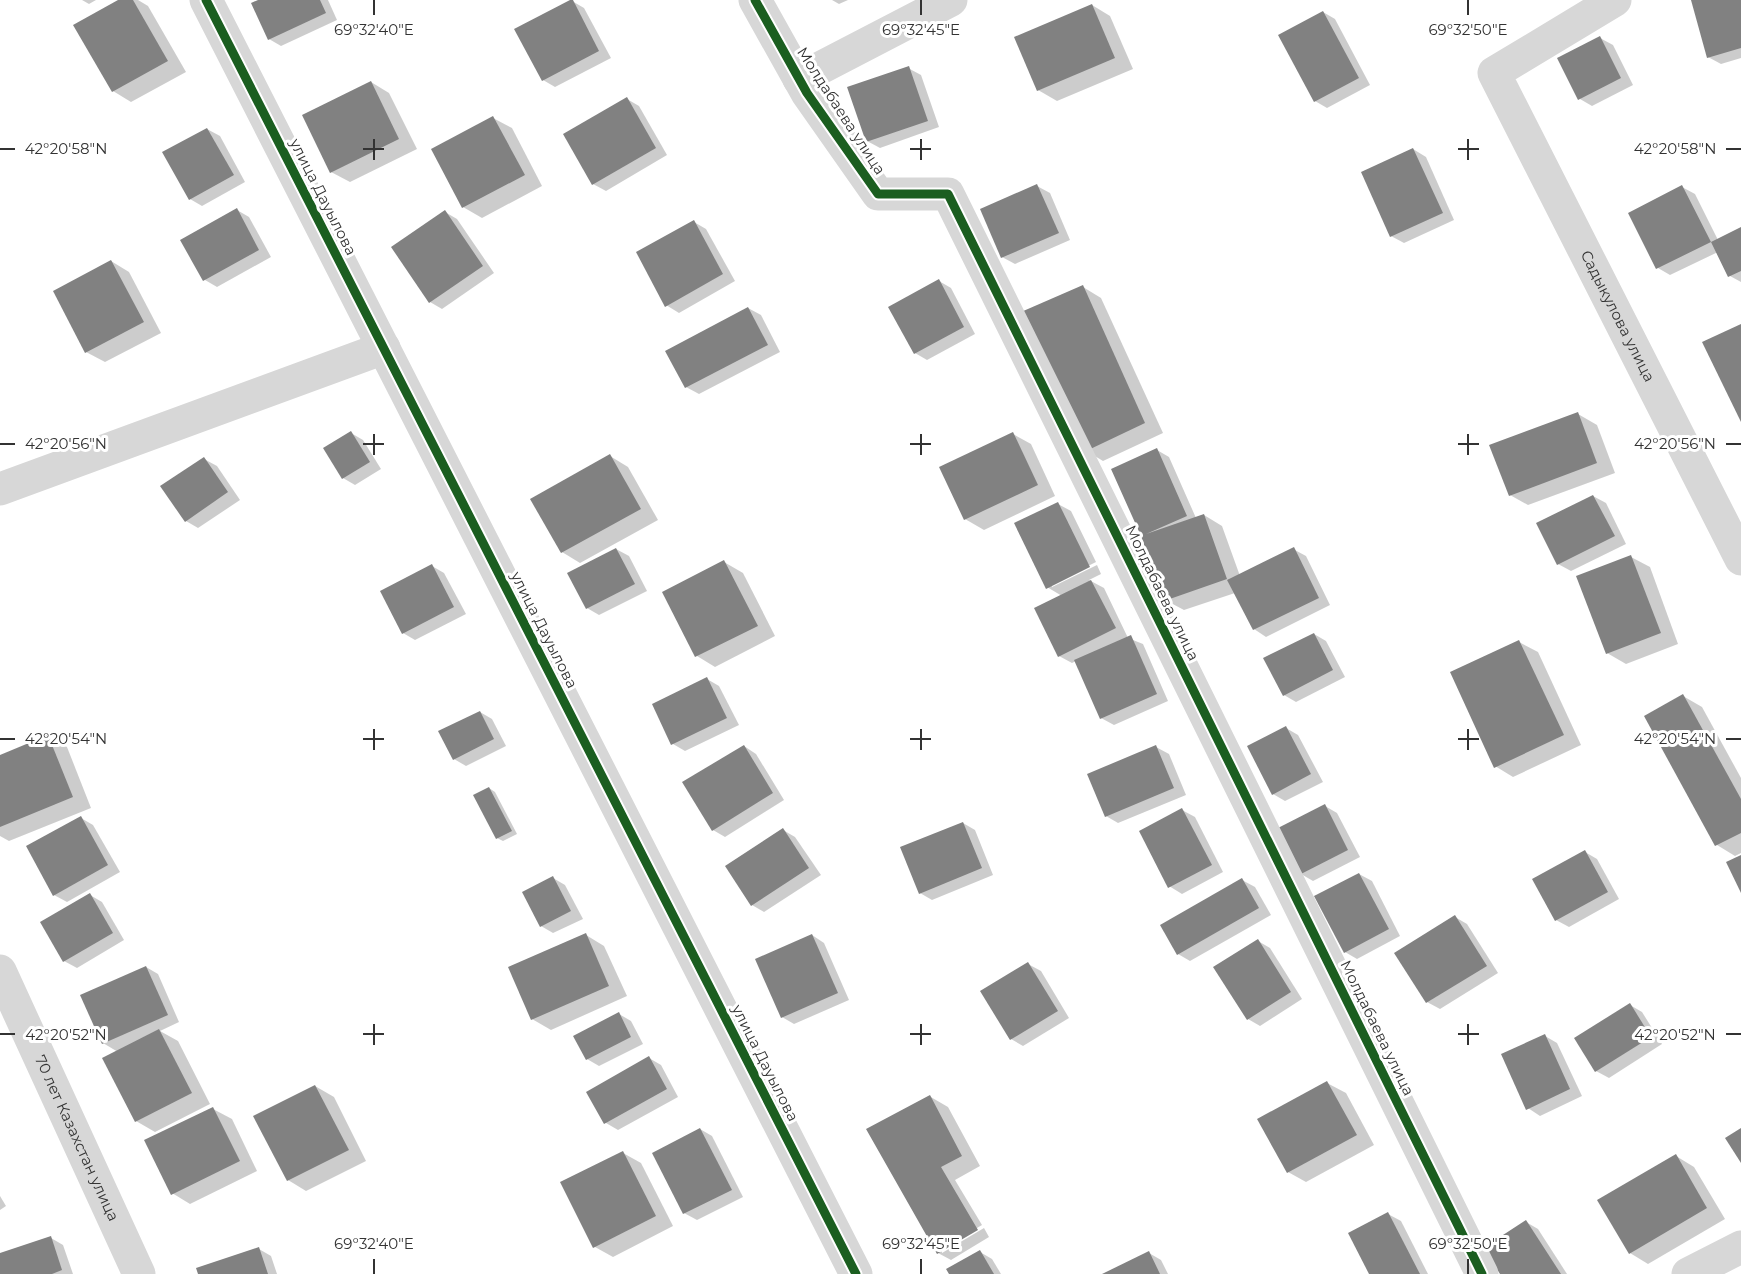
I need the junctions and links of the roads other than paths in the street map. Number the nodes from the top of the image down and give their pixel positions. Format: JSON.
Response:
{"nodes":[{"id":1,"x":206,"y":0,"type":"edge"},
{"id":2,"x":755,"y":0,"type":"edge"},
{"id":3,"x":951,"y":0,"type":"edge"},
{"id":4,"x":1615,"y":0,"type":"edge"},
{"id":5,"x":799,"y":79,"type":"junction"},
{"id":6,"x":384,"y":348,"type":"junction"},
{"id":7,"x":0,"y":489,"type":"edge"},
{"id":8,"x":1741,"y":559,"type":"edge"},
{"id":9,"x":0,"y":971,"type":"edge"},
{"id":10,"x":1741,"y":1247,"type":"edge"},
{"id":11,"x":139,"y":1274,"type":"edge"},
{"id":12,"x":856,"y":1274,"type":"edge"},
{"id":13,"x":1482,"y":1274,"type":"edge"},
{"id":14,"x":1688,"y":1274,"type":"edge"}],
"edges":[{"from":1,"to":6,"type":"street","name":"улица Дауылова"},
{"from":2,"to":5,"type":"street","name":"Молдабаева улица"},
{"from":3,"to":5,"type":"street"},
{"from":4,"to":8,"type":"street","name":"Садыкулова улица"},
{"from":5,"to":13,"type":"street","name":"Молдабаева улица"},
{"from":6,"to":7,"type":"street"},
{"from":6,"to":12,"type":"street","name":"улица Дауылова"},
{"from":9,"to":11,"type":"street","name":"70 лет Казахстан улица"},
{"from":10,"to":14,"type":"street"}]}
